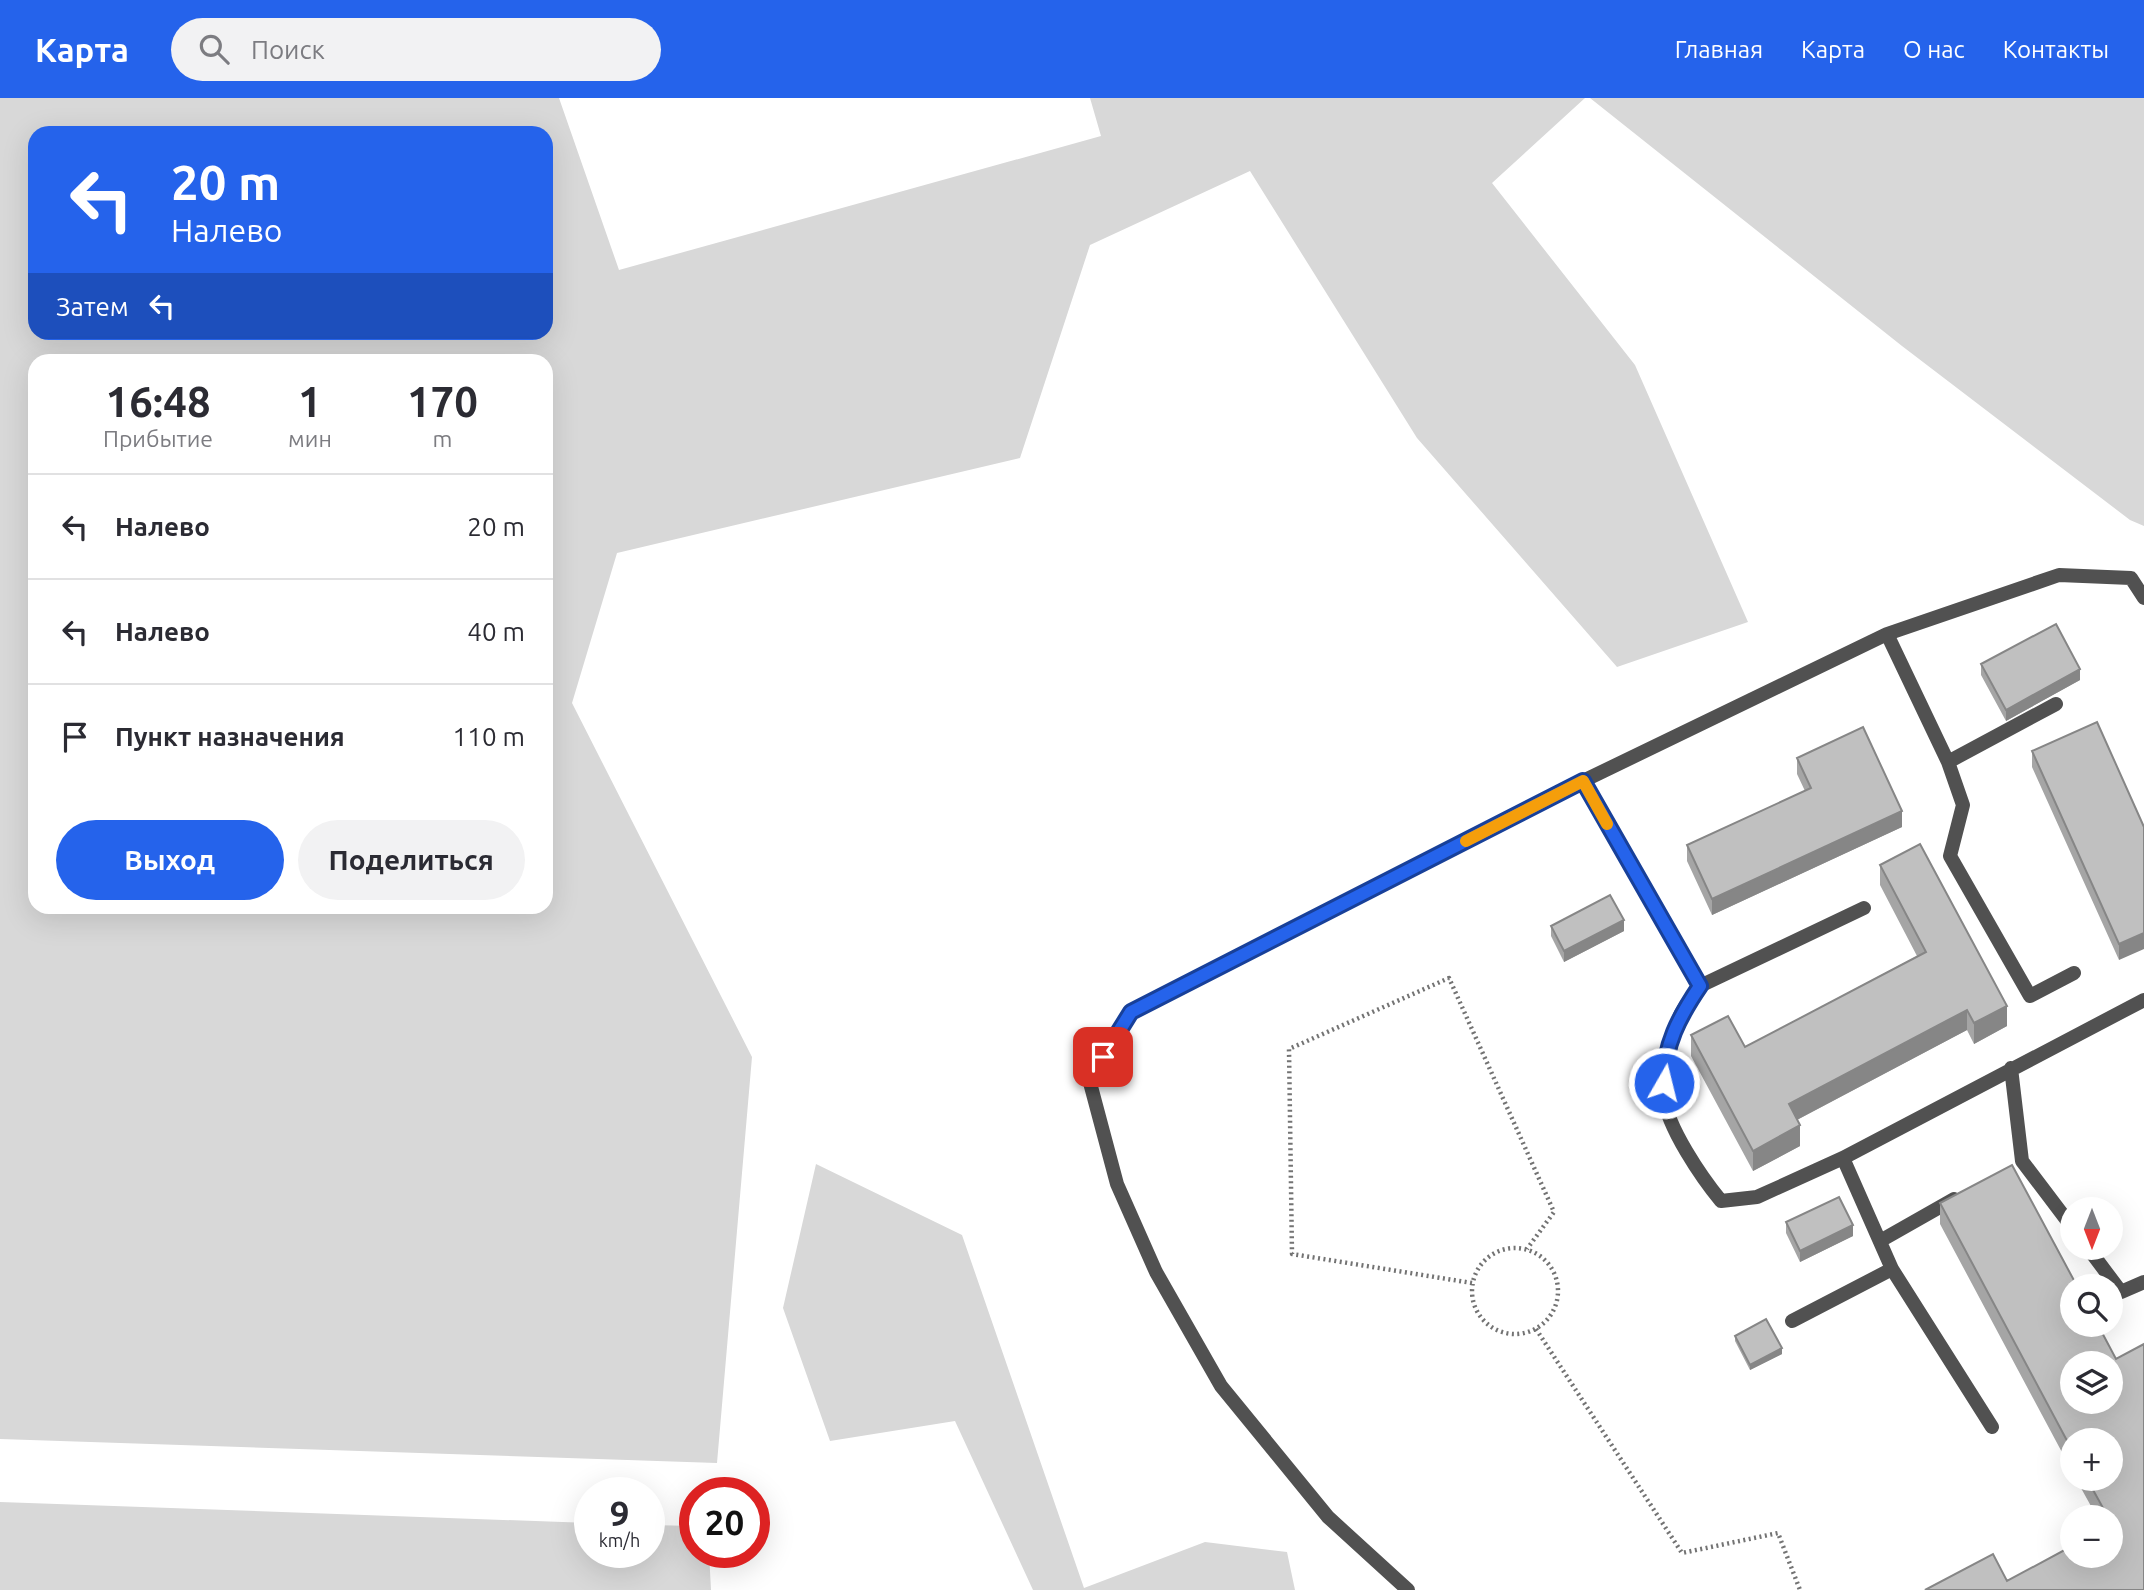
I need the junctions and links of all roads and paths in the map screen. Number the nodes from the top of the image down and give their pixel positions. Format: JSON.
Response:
{"nodes":[{"id":1,"x":2144,"y":598,"type":"edge"},
{"id":2,"x":1887,"y":634,"type":"junction"},
{"id":3,"x":2056,"y":704,"type":"dead end"},
{"id":4,"x":1948,"y":762,"type":"junction"},
{"id":5,"x":1583,"y":781,"type":"junction"},
{"id":6,"x":1864,"y":908,"type":"dead end"},
{"id":7,"x":2074,"y":973,"type":"dead end"},
{"id":8,"x":1700,"y":986,"type":"junction"},
{"id":9,"x":2144,"y":1000,"type":"edge"},
{"id":10,"x":2011,"y":1068,"type":"junction"},
{"id":11,"x":1843,"y":1158,"type":"junction"},
{"id":12,"x":1963,"y":1194,"type":"edge"},
{"id":13,"x":2060,"y":1213,"type":"edge"},
{"id":14,"x":1880,"y":1241,"type":"junction"},
{"id":15,"x":1527,"y":1249,"type":"junction"},
{"id":16,"x":2097,"y":1260,"type":"edge"},
{"id":17,"x":1892,"y":1269,"type":"junction"},
{"id":18,"x":2144,"y":1282,"type":"edge"},
{"id":19,"x":1472,"y":1283,"type":"junction"},
{"id":20,"x":1792,"y":1321,"type":"dead end"},
{"id":21,"x":1536,"y":1329,"type":"junction"},
{"id":22,"x":1992,"y":1427,"type":"dead end"},
{"id":23,"x":1408,"y":1590,"type":"edge"},
{"id":24,"x":1800,"y":1590,"type":"edge"}],
"edges":[{"from":1,"to":2,"type":"lane"},
{"from":2,"to":4,"type":"lane"},
{"from":2,"to":5,"type":"lane"},
{"from":3,"to":4,"type":"lane"},
{"from":4,"to":7,"type":"lane"},
{"from":5,"to":8,"type":"lane"},
{"from":5,"to":23,"type":"lane"},
{"from":6,"to":8,"type":"lane"},
{"from":8,"to":11,"type":"lane"},
{"from":9,"to":10,"type":"lane"},
{"from":10,"to":11,"type":"lane"},
{"from":10,"to":13,"type":"lane"},
{"from":11,"to":14,"type":"lane"},
{"from":12,"to":14,"type":"lane"},
{"from":14,"to":17,"type":"lane"},
{"from":15,"to":19,"type":"path"},
{"from":15,"to":19,"type":"path"},
{"from":15,"to":21,"type":"path"},
{"from":16,"to":18,"type":"lane"},
{"from":17,"to":20,"type":"lane"},
{"from":17,"to":22,"type":"lane"},
{"from":19,"to":21,"type":"path"},
{"from":21,"to":24,"type":"path"}]}
